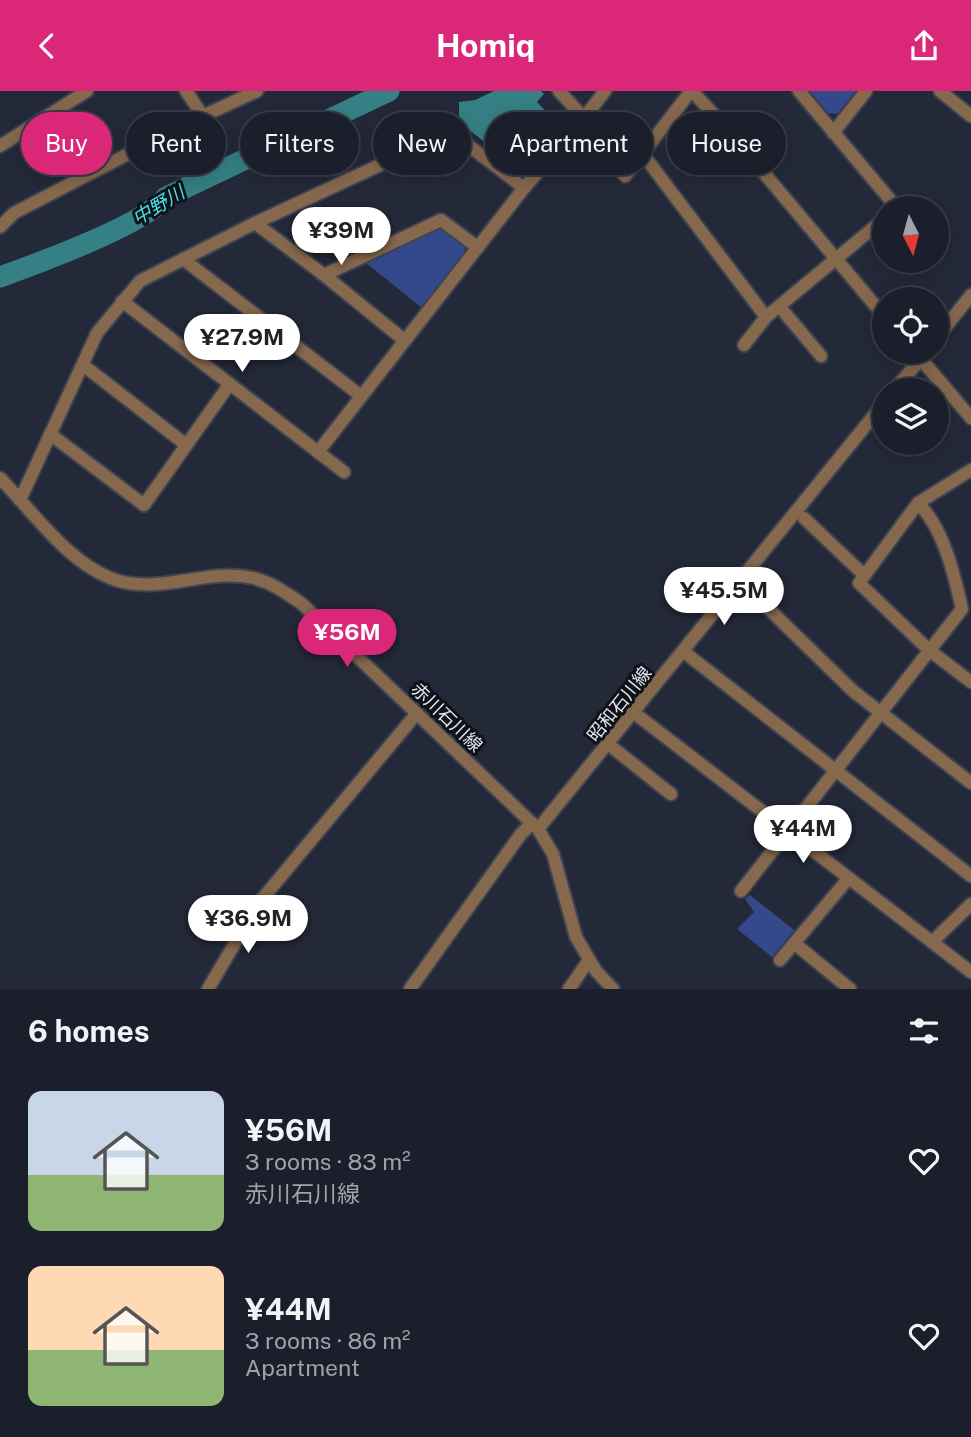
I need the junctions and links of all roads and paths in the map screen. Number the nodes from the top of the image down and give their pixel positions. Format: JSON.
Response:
{"nodes":[{"id":1,"x":87,"y":91,"type":"edge"},
{"id":2,"x":186,"y":91,"type":"edge"},
{"id":3,"x":257,"y":91,"type":"edge"},
{"id":4,"x":559,"y":91,"type":"edge"},
{"id":5,"x":605,"y":91,"type":"edge"},
{"id":6,"x":691,"y":91,"type":"edge"},
{"id":7,"x":799,"y":91,"type":"edge"},
{"id":8,"x":866,"y":91,"type":"edge"},
{"id":9,"x":949,"y":94,"type":"edge"},
{"id":10,"x":240,"y":95,"type":"edge"},
{"id":11,"x":200,"y":112,"type":"edge"},
{"id":12,"x":210,"y":112,"type":"edge"},
{"id":13,"x":578,"y":112,"type":"edge"},
{"id":14,"x":589,"y":112,"type":"edge"},
{"id":15,"x":971,"y":116,"type":"edge"},
{"id":16,"x":833,"y":133,"type":"junction"},
{"id":17,"x":653,"y":139,"type":"edge"},
{"id":18,"x":0,"y":146,"type":"edge"},
{"id":19,"x":126,"y":156,"type":"edge"},
{"id":20,"x":653,"y":168,"type":"edge"},
{"id":21,"x":535,"y":175,"type":"edge"},
{"id":22,"x":524,"y":188,"type":"junction"},
{"id":23,"x":887,"y":196,"type":"edge"},
{"id":24,"x":255,"y":223,"type":"junction"},
{"id":25,"x":0,"y":227,"type":"edge"},
{"id":26,"x":872,"y":229,"type":"edge"},
{"id":27,"x":477,"y":247,"type":"junction"},
{"id":28,"x":836,"y":258,"type":"junction"},
{"id":29,"x":183,"y":259,"type":"junction"},
{"id":30,"x":324,"y":275,"type":"junction"},
{"id":31,"x":971,"y":295,"type":"edge"},
{"id":32,"x":122,"y":301,"type":"junction"},
{"id":33,"x":872,"y":302,"type":"edge"},
{"id":34,"x":779,"y":306,"type":"junction"},
{"id":35,"x":766,"y":317,"type":"junction"},
{"id":36,"x":949,"y":323,"type":"edge"},
{"id":37,"x":404,"y":340,"type":"junction"},
{"id":38,"x":744,"y":345,"type":"dead end"},
{"id":39,"x":821,"y":356,"type":"dead end"},
{"id":40,"x":929,"y":364,"type":"edge"},
{"id":41,"x":83,"y":365,"type":"junction"},
{"id":42,"x":229,"y":385,"type":"junction"},
{"id":43,"x":362,"y":396,"type":"junction"},
{"id":44,"x":872,"y":418,"type":"edge"},
{"id":45,"x":971,"y":418,"type":"edge"},
{"id":46,"x":50,"y":434,"type":"junction"},
{"id":47,"x":185,"y":444,"type":"junction"},
{"id":48,"x":318,"y":452,"type":"junction"},
{"id":49,"x":971,"y":470,"type":"edge"},
{"id":50,"x":344,"y":472,"type":"dead end"},
{"id":51,"x":0,"y":478,"type":"edge"},
{"id":52,"x":20,"y":500,"type":"junction"},
{"id":53,"x":918,"y":503,"type":"junction"},
{"id":54,"x":804,"y":518,"type":"dead end"},
{"id":55,"x":864,"y":575,"type":"junction"},
{"id":56,"x":740,"y":581,"type":"junction"},
{"id":57,"x":929,"y":650,"type":"junction"},
{"id":58,"x":684,"y":653,"type":"junction"},
{"id":59,"x":971,"y":682,"type":"edge"},
{"id":60,"x":633,"y":712,"type":"junction"},
{"id":61,"x":417,"y":713,"type":"junction"},
{"id":62,"x":881,"y":713,"type":"junction"},
{"id":63,"x":608,"y":744,"type":"junction"},
{"id":64,"x":835,"y":772,"type":"junction"},
{"id":65,"x":971,"y":783,"type":"edge"},
{"id":66,"x":671,"y":794,"type":"dead end"},
{"id":67,"x":535,"y":826,"type":"junction"},
{"id":68,"x":788,"y":832,"type":"junction"},
{"id":69,"x":971,"y":876,"type":"edge"},
{"id":70,"x":848,"y":879,"type":"junction"},
{"id":71,"x":741,"y":891,"type":"dead end"},
{"id":72,"x":971,"y":904,"type":"edge"},
{"id":73,"x":932,"y":942,"type":"junction"},
{"id":74,"x":794,"y":943,"type":"junction"},
{"id":75,"x":589,"y":960,"type":"junction"},
{"id":76,"x":780,"y":960,"type":"dead end"},
{"id":77,"x":971,"y":972,"type":"edge"},
{"id":78,"x":208,"y":989,"type":"edge"},
{"id":79,"x":411,"y":989,"type":"edge"},
{"id":80,"x":569,"y":989,"type":"edge"},
{"id":81,"x":613,"y":989,"type":"edge"},
{"id":82,"x":850,"y":989,"type":"edge"}],
"edges":[{"from":1,"to":18,"type":"street"},
{"from":2,"to":11,"type":"street"},
{"from":3,"to":10,"type":"street"},
{"from":4,"to":13,"type":"street"},
{"from":5,"to":14,"type":"street"},
{"from":6,"to":17,"type":"street"},
{"from":6,"to":28,"type":"street"},
{"from":7,"to":16,"type":"street"},
{"from":8,"to":16,"type":"street"},
{"from":9,"to":15,"type":"street"},
{"from":10,"to":12,"type":"street"},
{"from":16,"to":23,"type":"street"},
{"from":19,"to":25,"type":"street"},
{"from":20,"to":35,"type":"street"},
{"from":21,"to":22,"type":"street"},
{"from":22,"to":24,"type":"street"},
{"from":22,"to":27,"type":"street"},
{"from":24,"to":29,"type":"street"},
{"from":24,"to":30,"type":"street"},
{"from":26,"to":28,"type":"street"},
{"from":27,"to":30,"type":"street"},
{"from":27,"to":37,"type":"street"},
{"from":28,"to":33,"type":"street"},
{"from":28,"to":34,"type":"street"},
{"from":29,"to":32,"type":"street"},
{"from":29,"to":43,"type":"street"},
{"from":30,"to":37,"type":"street"},
{"from":31,"to":36,"type":"street"},
{"from":32,"to":41,"type":"street"},
{"from":32,"to":42,"type":"street"},
{"from":34,"to":35,"type":"street"},
{"from":34,"to":39,"type":"street"},
{"from":35,"to":38,"type":"street"},
{"from":37,"to":43,"type":"street"},
{"from":40,"to":45,"type":"street"},
{"from":41,"to":46,"type":"street"},
{"from":41,"to":47,"type":"street"},
{"from":42,"to":47,"type":"street"},
{"from":42,"to":48,"type":"street"},
{"from":43,"to":48,"type":"street"},
{"from":44,"to":56,"type":"street","name":"昭和石川線"},
{"from":46,"to":47,"type":"street"},
{"from":46,"to":52,"type":"street"},
{"from":48,"to":50,"type":"street"},
{"from":49,"to":53,"type":"street"},
{"from":51,"to":52,"type":"street","name":"赤川石川線"},
{"from":52,"to":61,"type":"street","name":"赤川石川線"},
{"from":53,"to":55,"type":"street"},
{"from":53,"to":57,"type":"street"},
{"from":54,"to":55,"type":"street"},
{"from":55,"to":57,"type":"street"},
{"from":56,"to":58,"type":"street","name":"昭和石川線"},
{"from":56,"to":62,"type":"street"},
{"from":57,"to":59,"type":"street"},
{"from":57,"to":62,"type":"street"},
{"from":58,"to":60,"type":"street","name":"昭和石川線"},
{"from":58,"to":64,"type":"street"},
{"from":60,"to":63,"type":"street","name":"昭和石川線"},
{"from":60,"to":68,"type":"street"},
{"from":61,"to":67,"type":"street","name":"赤川石川線"},
{"from":61,"to":78,"type":"street"},
{"from":62,"to":64,"type":"street"},
{"from":62,"to":65,"type":"street"},
{"from":63,"to":66,"type":"street"},
{"from":63,"to":67,"type":"street","name":"昭和石川線"},
{"from":64,"to":68,"type":"street"},
{"from":64,"to":69,"type":"street"},
{"from":67,"to":75,"type":"street","name":"赤川石川線"},
{"from":67,"to":79,"type":"street","name":"昭和石川線"},
{"from":68,"to":70,"type":"street"},
{"from":68,"to":71,"type":"street"},
{"from":70,"to":73,"type":"street"},
{"from":70,"to":74,"type":"street"},
{"from":72,"to":73,"type":"street"},
{"from":73,"to":77,"type":"street"},
{"from":74,"to":76,"type":"street"},
{"from":74,"to":82,"type":"street"},
{"from":75,"to":80,"type":"street"},
{"from":75,"to":81,"type":"street","name":"赤川石川線"}]}
